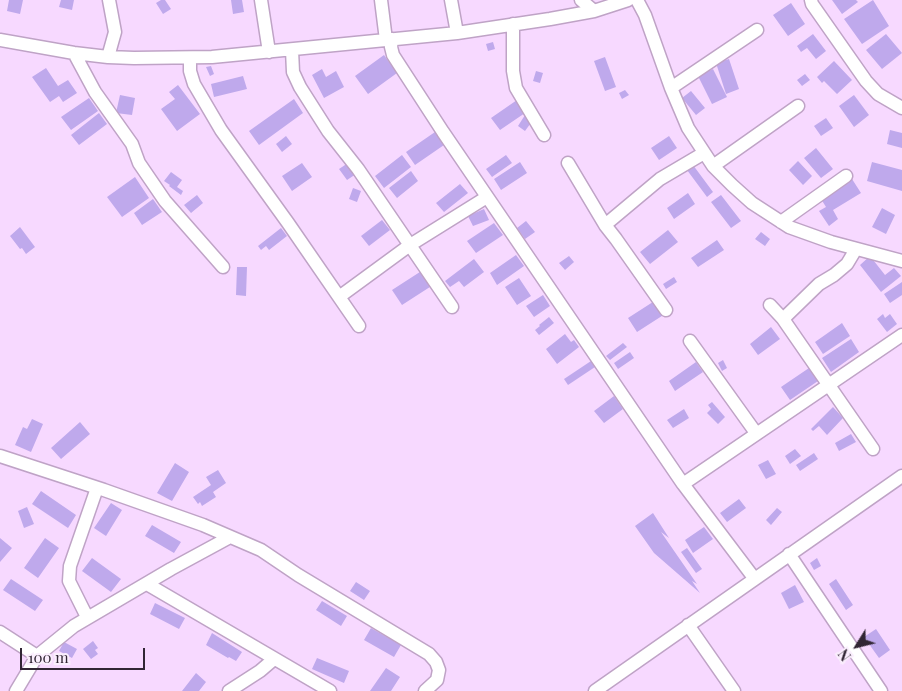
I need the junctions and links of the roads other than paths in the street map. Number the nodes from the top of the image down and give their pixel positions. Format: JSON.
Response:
{"nodes":[{"id":1,"x":109,"y":0,"type":"edge"},
{"id":2,"x":261,"y":0,"type":"edge"},
{"id":3,"x":381,"y":0,"type":"edge"},
{"id":4,"x":451,"y":0,"type":"edge"},
{"id":5,"x":582,"y":0,"type":"edge"},
{"id":6,"x":628,"y":0,"type":"edge"},
{"id":7,"x":637,"y":0,"type":"edge"},
{"id":8,"x":811,"y":0,"type":"edge"},
{"id":9,"x":594,"y":11,"type":"junction"},
{"id":10,"x":513,"y":24,"type":"junction"},
{"id":11,"x":757,"y":30,"type":"dead end"},
{"id":12,"x":457,"y":33,"type":"junction"},
{"id":13,"x":389,"y":39,"type":"junction"},
{"id":14,"x":0,"y":40,"type":"edge"},
{"id":15,"x":292,"y":50,"type":"junction"},
{"id":16,"x":269,"y":52,"type":"junction"},
{"id":17,"x":74,"y":53,"type":"junction"},
{"id":18,"x":108,"y":56,"type":"junction"},
{"id":19,"x":190,"y":58,"type":"junction"},
{"id":20,"x":671,"y":88,"type":"junction"},
{"id":21,"x":798,"y":106,"type":"dead end"},
{"id":22,"x":902,"y":108,"type":"edge"},
{"id":23,"x":544,"y":135,"type":"dead end"},
{"id":24,"x":704,"y":153,"type":"junction"},
{"id":25,"x":568,"y":163,"type":"dead end"},
{"id":26,"x":713,"y":166,"type":"junction"},
{"id":27,"x":846,"y":176,"type":"dead end"},
{"id":28,"x":487,"y":197,"type":"junction"},
{"id":29,"x":781,"y":222,"type":"junction"},
{"id":30,"x":605,"y":225,"type":"junction"},
{"id":31,"x":410,"y":245,"type":"junction"},
{"id":32,"x":856,"y":248,"type":"junction"},
{"id":33,"x":902,"y":261,"type":"edge"},
{"id":34,"x":223,"y":267,"type":"dead end"},
{"id":35,"x":339,"y":297,"type":"junction"},
{"id":36,"x":770,"y":305,"type":"dead end"},
{"id":37,"x":452,"y":307,"type":"dead end"},
{"id":38,"x":666,"y":310,"type":"dead end"},
{"id":39,"x":783,"y":319,"type":"junction"},
{"id":40,"x":359,"y":326,"type":"dead end"},
{"id":41,"x":902,"y":335,"type":"edge"},
{"id":42,"x":690,"y":340,"type":"dead end"},
{"id":43,"x":828,"y":385,"type":"junction"},
{"id":44,"x":756,"y":433,"type":"junction"},
{"id":45,"x":873,"y":449,"type":"dead end"},
{"id":46,"x":0,"y":456,"type":"edge"},
{"id":47,"x":902,"y":476,"type":"edge"},
{"id":48,"x":682,"y":484,"type":"junction"},
{"id":49,"x":98,"y":488,"type":"junction"},
{"id":50,"x":211,"y":529,"type":"junction"},
{"id":51,"x":230,"y":537,"type":"junction"},
{"id":52,"x":206,"y":549,"type":"junction"},
{"id":53,"x":789,"y":554,"type":"junction"},
{"id":54,"x":754,"y":578,"type":"junction"},
{"id":55,"x":147,"y":584,"type":"junction"},
{"id":56,"x":87,"y":618,"type":"junction"},
{"id":57,"x":688,"y":625,"type":"junction"},
{"id":58,"x":0,"y":632,"type":"edge"},
{"id":59,"x":37,"y":656,"type":"junction"},
{"id":60,"x":274,"y":659,"type":"junction"},
{"id":61,"x":16,"y":691,"type":"edge"},
{"id":62,"x":228,"y":691,"type":"edge"},
{"id":63,"x":330,"y":691,"type":"edge"},
{"id":64,"x":425,"y":691,"type":"edge"},
{"id":65,"x":595,"y":691,"type":"edge"},
{"id":66,"x":734,"y":691,"type":"edge"},
{"id":67,"x":881,"y":691,"type":"edge"}],
"edges":[{"from":1,"to":18,"type":"street"},
{"from":2,"to":16,"type":"street"},
{"from":3,"to":13,"type":"street"},
{"from":4,"to":12,"type":"street"},
{"from":5,"to":9,"type":"street"},
{"from":6,"to":9,"type":"street"},
{"from":7,"to":20,"type":"street"},
{"from":8,"to":22,"type":"street"},
{"from":9,"to":10,"type":"street"},
{"from":10,"to":12,"type":"street"},
{"from":10,"to":23,"type":"street"},
{"from":11,"to":20,"type":"street"},
{"from":12,"to":13,"type":"street"},
{"from":13,"to":15,"type":"street"},
{"from":13,"to":28,"type":"street"},
{"from":14,"to":17,"type":"street"},
{"from":15,"to":16,"type":"street"},
{"from":15,"to":31,"type":"street"},
{"from":16,"to":19,"type":"street"},
{"from":17,"to":18,"type":"street"},
{"from":17,"to":34,"type":"street"},
{"from":18,"to":19,"type":"street"},
{"from":19,"to":35,"type":"street"},
{"from":20,"to":24,"type":"street"},
{"from":21,"to":26,"type":"street"},
{"from":24,"to":26,"type":"street"},
{"from":24,"to":30,"type":"street"},
{"from":25,"to":30,"type":"street"},
{"from":26,"to":29,"type":"street"},
{"from":27,"to":29,"type":"street"},
{"from":28,"to":31,"type":"street"},
{"from":28,"to":48,"type":"street"},
{"from":29,"to":32,"type":"street"},
{"from":30,"to":38,"type":"street"},
{"from":31,"to":35,"type":"street"},
{"from":31,"to":37,"type":"street"},
{"from":32,"to":33,"type":"street"},
{"from":32,"to":39,"type":"street"},
{"from":35,"to":40,"type":"street"},
{"from":36,"to":39,"type":"street"},
{"from":39,"to":43,"type":"street"},
{"from":41,"to":43,"type":"street"},
{"from":42,"to":44,"type":"street"},
{"from":43,"to":44,"type":"street"},
{"from":43,"to":45,"type":"street"},
{"from":44,"to":48,"type":"street"},
{"from":46,"to":49,"type":"street"},
{"from":47,"to":53,"type":"street"},
{"from":48,"to":54,"type":"street"},
{"from":49,"to":50,"type":"street"},
{"from":49,"to":56,"type":"street"},
{"from":50,"to":51,"type":"street"},
{"from":50,"to":52,"type":"street"},
{"from":51,"to":52,"type":"street"},
{"from":51,"to":64,"type":"street"},
{"from":52,"to":55,"type":"street"},
{"from":53,"to":54,"type":"street"},
{"from":53,"to":67,"type":"street"},
{"from":54,"to":57,"type":"street"},
{"from":55,"to":56,"type":"street"},
{"from":55,"to":60,"type":"street"},
{"from":56,"to":59,"type":"street"},
{"from":57,"to":65,"type":"street"},
{"from":57,"to":66,"type":"street"},
{"from":58,"to":59,"type":"street"},
{"from":59,"to":61,"type":"street"},
{"from":60,"to":62,"type":"street"},
{"from":60,"to":63,"type":"street"}]}
